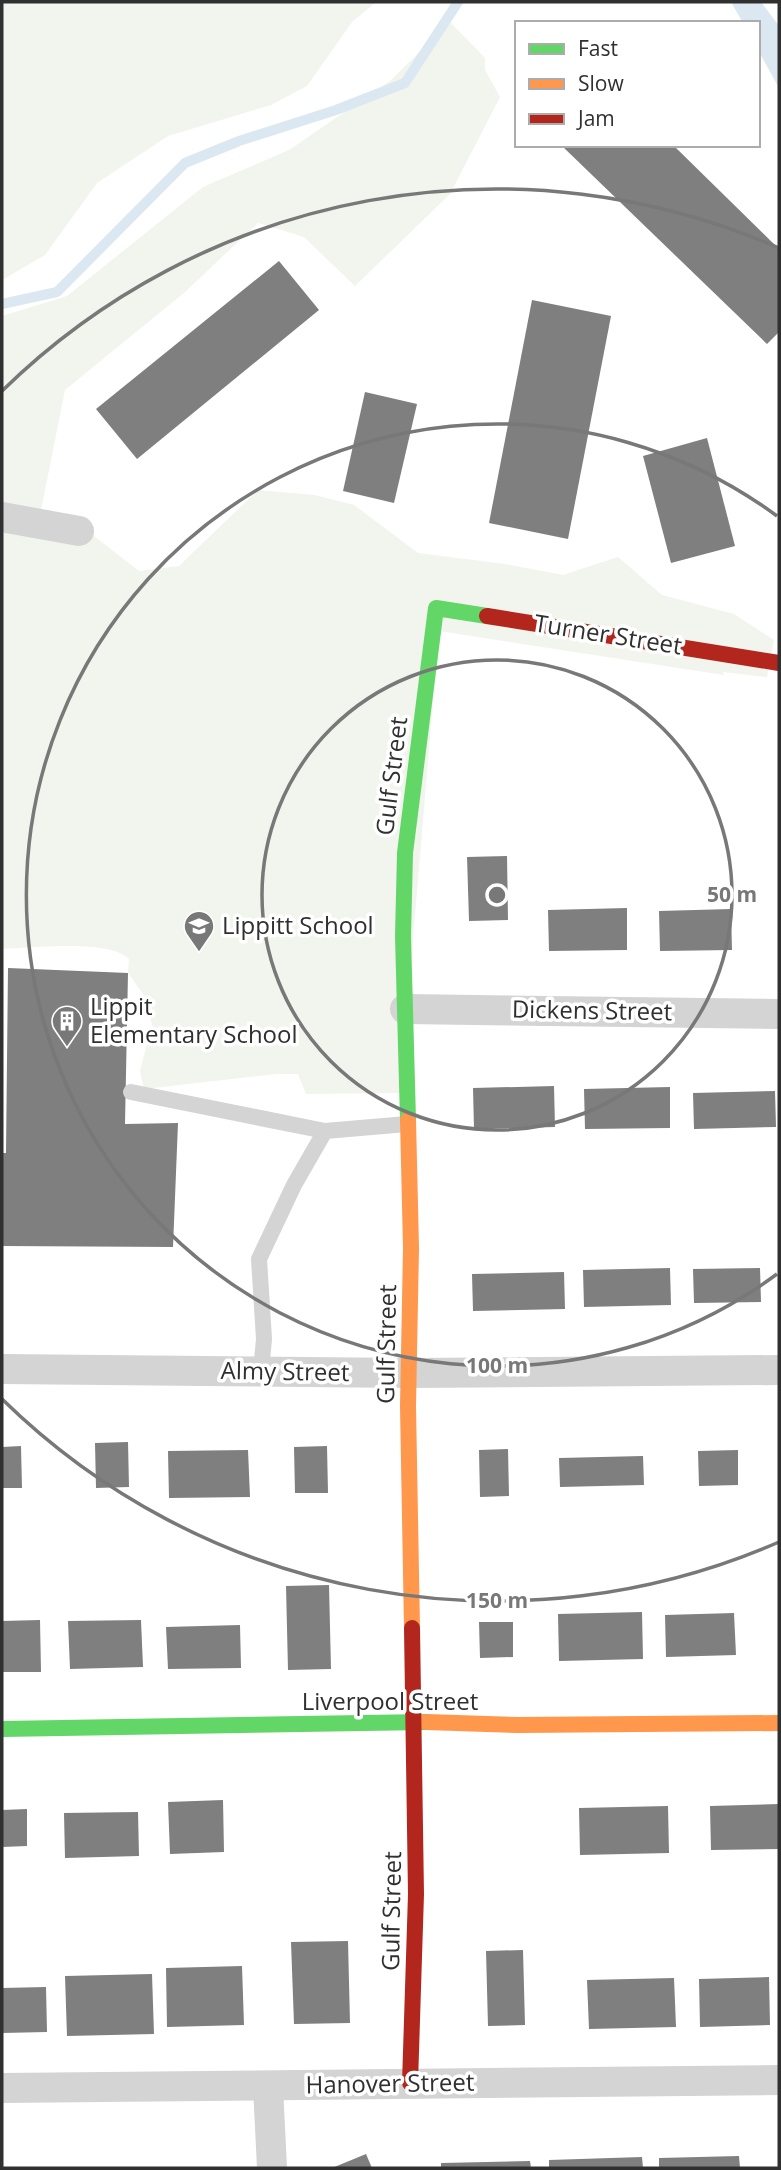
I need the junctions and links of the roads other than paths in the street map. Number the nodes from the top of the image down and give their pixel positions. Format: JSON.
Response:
{"nodes":[{"id":1,"x":2,"y":517,"type":"edge"},
{"id":2,"x":79,"y":531,"type":"dead end"},
{"id":3,"x":436,"y":608,"type":"joint"},
{"id":4,"x":779,"y":663,"type":"edge"},
{"id":5,"x":405,"y":1009,"type":"junction"},
{"id":6,"x":779,"y":1014,"type":"edge"},
{"id":7,"x":131,"y":1092,"type":"dead end"},
{"id":8,"x":407,"y":1124,"type":"junction"},
{"id":9,"x":325,"y":1131,"type":"junction"},
{"id":10,"x":2,"y":1369,"type":"edge"},
{"id":11,"x":779,"y":1370,"type":"edge"},
{"id":12,"x":261,"y":1371,"type":"junction"},
{"id":13,"x":410,"y":1373,"type":"junction"},
{"id":14,"x":414,"y":1722,"type":"junction"},
{"id":15,"x":779,"y":1723,"type":"edge"},
{"id":16,"x":2,"y":1729,"type":"edge"},
{"id":17,"x":779,"y":2080,"type":"edge"},
{"id":18,"x":410,"y":2083,"type":"junction"},
{"id":19,"x":268,"y":2087,"type":"junction"},
{"id":20,"x":2,"y":2088,"type":"edge"},
{"id":21,"x":272,"y":2168,"type":"edge"}],
"edges":[{"from":1,"to":2,"type":"street"},
{"from":3,"to":4,"type":"street","name":"Turner Street"},
{"from":3,"to":5,"type":"street","name":"Gulf Street"},
{"from":5,"to":6,"type":"street","name":"Dickens Street"},
{"from":5,"to":8,"type":"street","name":"Gulf Street"},
{"from":7,"to":9,"type":"lane"},
{"from":8,"to":9,"type":"lane"},
{"from":8,"to":13,"type":"street","name":"Gulf Street"},
{"from":9,"to":12,"type":"lane"},
{"from":10,"to":12,"type":"street","name":"Almy Street"},
{"from":11,"to":13,"type":"street","name":"Almy Street"},
{"from":12,"to":13,"type":"street","name":"Almy Street"},
{"from":13,"to":14,"type":"street","name":"Gulf Street"},
{"from":14,"to":15,"type":"street","name":"Liverpool Street"},
{"from":14,"to":16,"type":"street","name":"Liverpool Street"},
{"from":14,"to":18,"type":"street","name":"Gulf Street"},
{"from":17,"to":18,"type":"street","name":"Hanover Street"},
{"from":18,"to":19,"type":"street","name":"Hanover Street"},
{"from":19,"to":20,"type":"street","name":"Hanover Street"},
{"from":19,"to":21,"type":"street"}]}
